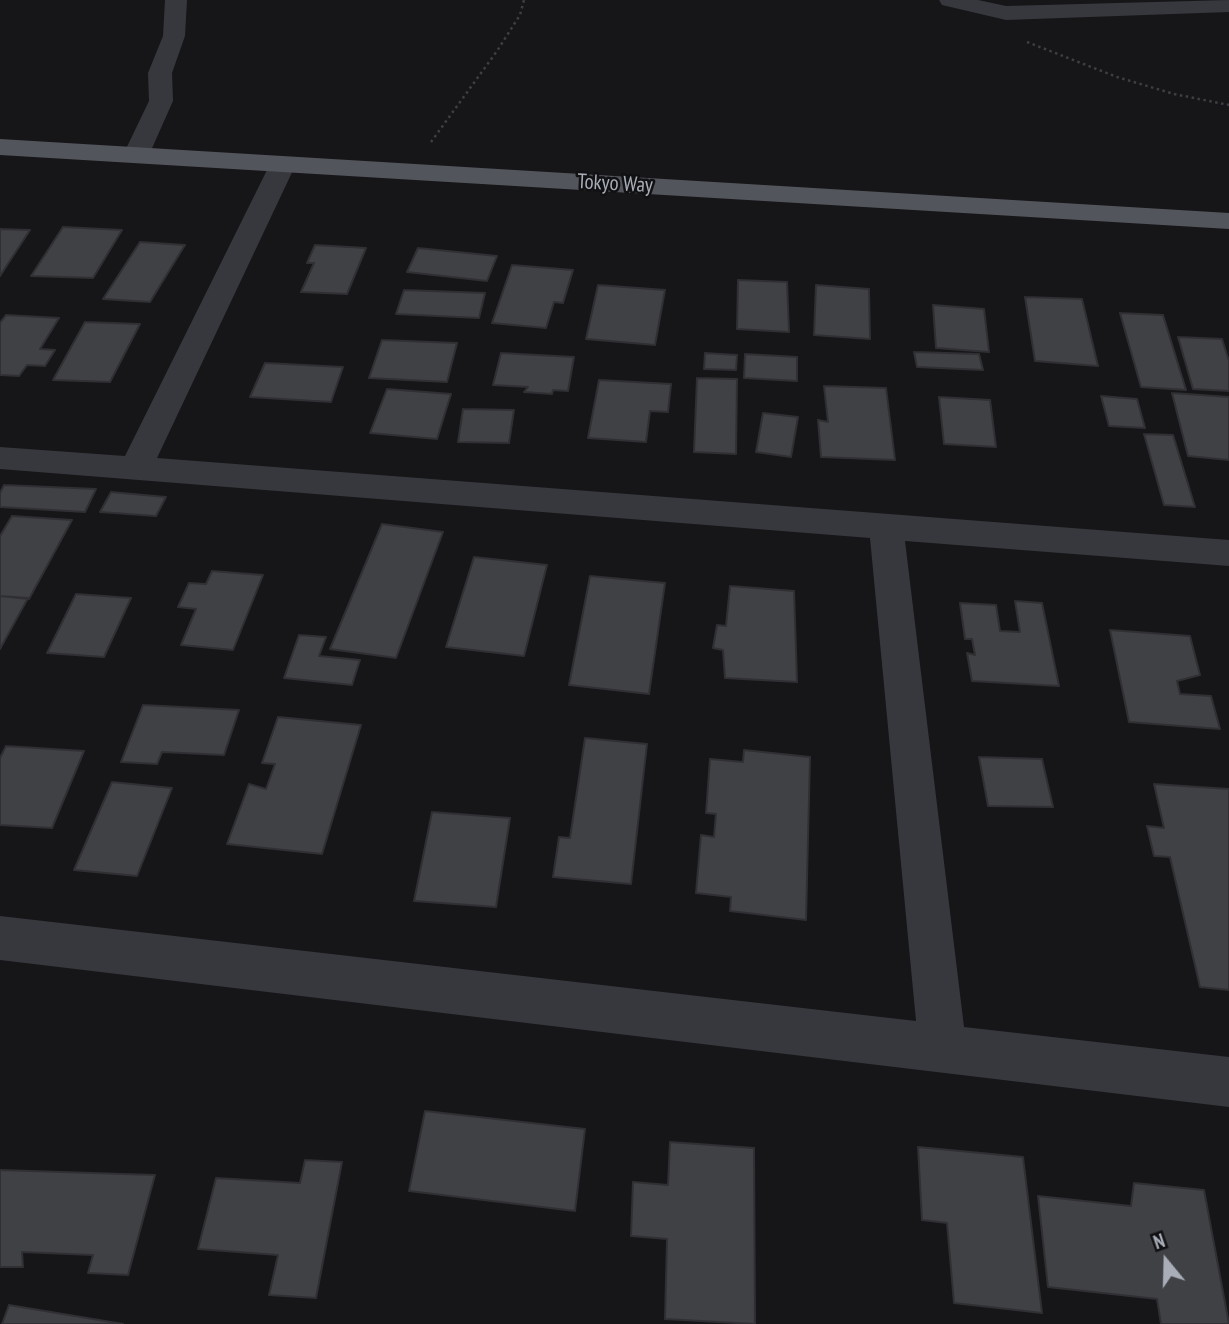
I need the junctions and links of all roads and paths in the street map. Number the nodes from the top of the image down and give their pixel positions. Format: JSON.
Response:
{"nodes":[{"id":1,"x":176,"y":0,"type":"edge"},
{"id":2,"x":524,"y":0,"type":"edge"},
{"id":3,"x":950,"y":0,"type":"edge"},
{"id":4,"x":1229,"y":5,"type":"edge"},
{"id":5,"x":1022,"y":40,"type":"dead end"},
{"id":6,"x":1229,"y":105,"type":"edge"},
{"id":7,"x":0,"y":147,"type":"edge"},
{"id":8,"x":136,"y":155,"type":"junction"},
{"id":9,"x":283,"y":164,"type":"junction"},
{"id":10,"x":411,"y":172,"type":"junction"},
{"id":11,"x":1229,"y":221,"type":"edge"},
{"id":12,"x":0,"y":458,"type":"edge"},
{"id":13,"x":135,"y":470,"type":"junction"},
{"id":14,"x":886,"y":527,"type":"junction"},
{"id":15,"x":1229,"y":553,"type":"edge"},
{"id":16,"x":0,"y":938,"type":"edge"},
{"id":17,"x":943,"y":1050,"type":"junction"},
{"id":18,"x":1229,"y":1082,"type":"edge"}],
"edges":[{"from":1,"to":8,"type":"street"},
{"from":2,"to":10,"type":"path"},
{"from":3,"to":4,"type":"street"},
{"from":5,"to":6,"type":"path"},
{"from":7,"to":8,"type":"main road","name":"Tokyo Way"},
{"from":8,"to":9,"type":"main road","name":"Tokyo Way"},
{"from":9,"to":10,"type":"main road","name":"Tokyo Way"},
{"from":9,"to":13,"type":"street"},
{"from":10,"to":11,"type":"main road","name":"Tokyo Way"},
{"from":12,"to":13,"type":"street"},
{"from":13,"to":14,"type":"street"},
{"from":14,"to":15,"type":"street"},
{"from":14,"to":17,"type":"street"},
{"from":16,"to":17,"type":"street"},
{"from":17,"to":18,"type":"street"}]}
